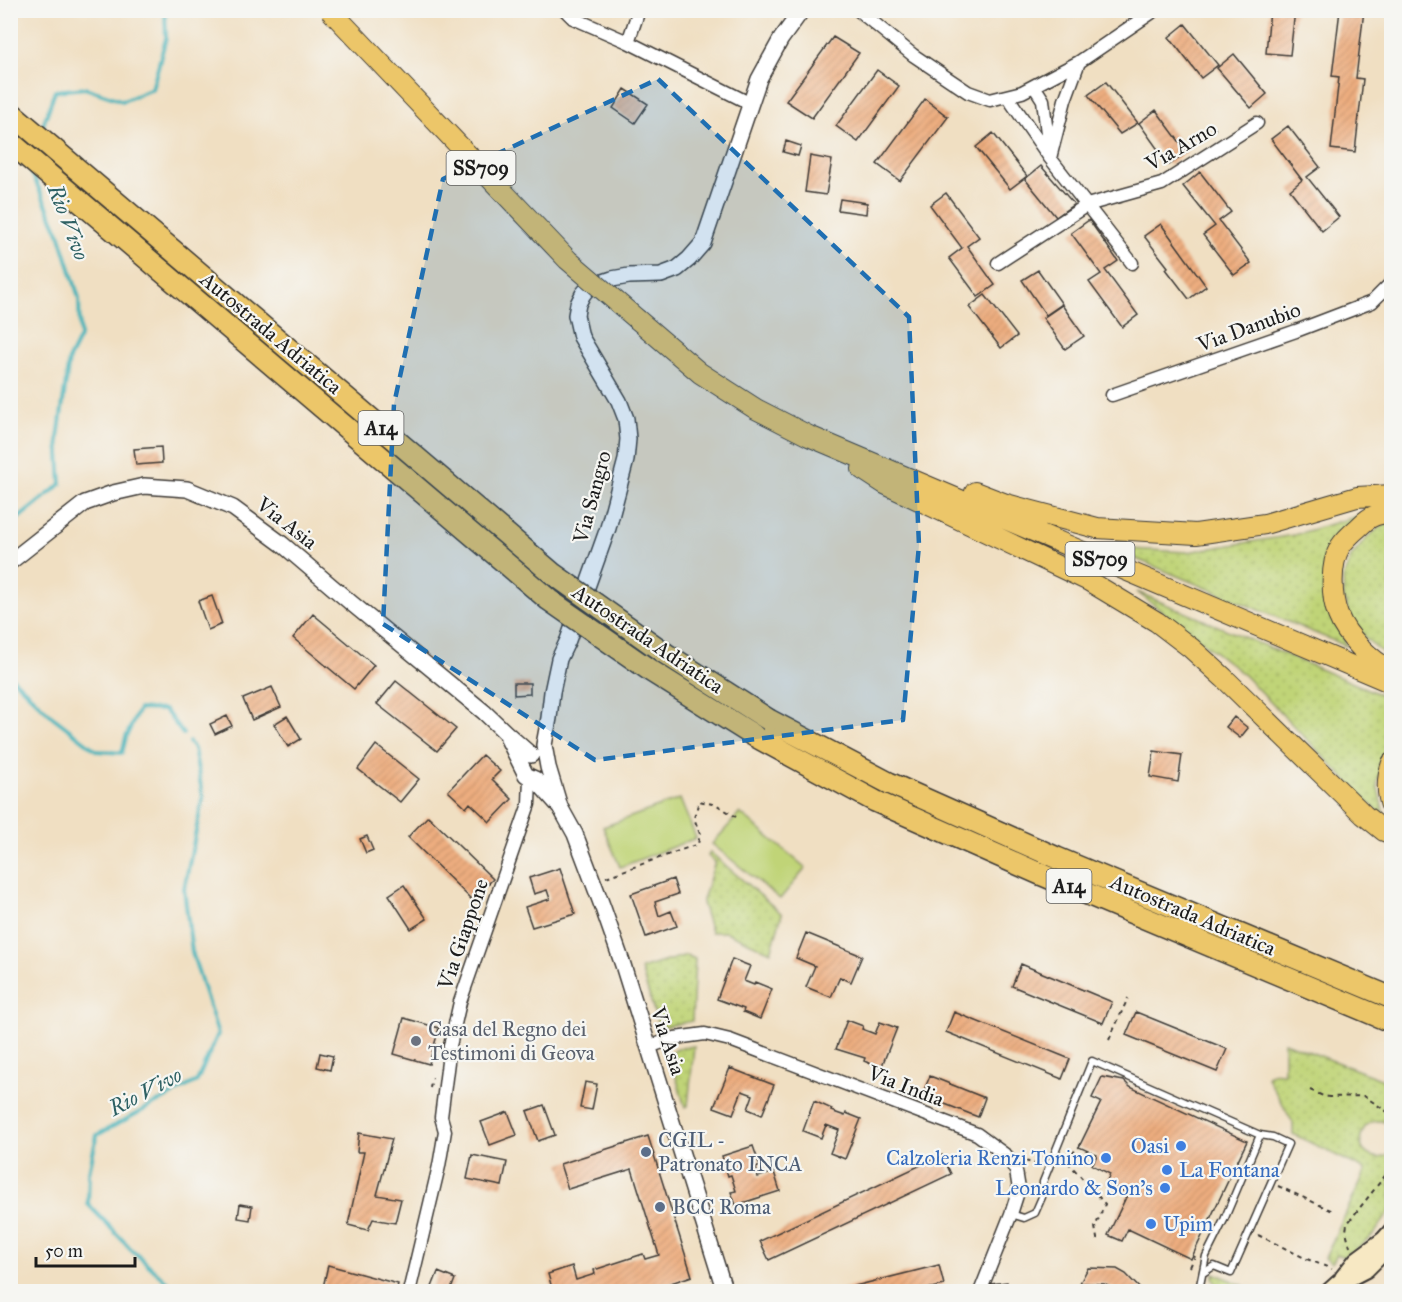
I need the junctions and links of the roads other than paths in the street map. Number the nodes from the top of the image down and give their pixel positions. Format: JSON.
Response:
{"nodes":[{"id":1,"x":330,"y":10,"type":"edge"},
{"id":2,"x":565,"y":10,"type":"edge"},
{"id":3,"x":639,"y":10,"type":"edge"},
{"id":4,"x":802,"y":10,"type":"edge"},
{"id":5,"x":858,"y":10,"type":"edge"},
{"id":6,"x":1153,"y":10,"type":"edge"},
{"id":7,"x":628,"y":42,"type":"junction"},
{"id":8,"x":1079,"y":62,"type":"junction"},
{"id":9,"x":1034,"y":86,"type":"junction"},
{"id":10,"x":1007,"y":96,"type":"junction"},
{"id":11,"x":751,"y":104,"type":"junction"},
{"id":12,"x":10,"y":112,"type":"edge"},
{"id":13,"x":1257,"y":123,"type":"dead end"},
{"id":14,"x":10,"y":142,"type":"edge"},
{"id":15,"x":1050,"y":158,"type":"junction"},
{"id":16,"x":1087,"y":205,"type":"junction"},
{"id":17,"x":998,"y":263,"type":"dead end"},
{"id":18,"x":1132,"y":263,"type":"dead end"},
{"id":19,"x":1392,"y":282,"type":"edge"},
{"id":20,"x":1112,"y":394,"type":"dead end"},
{"id":21,"x":808,"y":436,"type":"junction"},
{"id":22,"x":1392,"y":495,"type":"edge"},
{"id":23,"x":1392,"y":511,"type":"edge"},
{"id":24,"x":10,"y":562,"type":"edge"},
{"id":25,"x":1392,"y":671,"type":"edge"},
{"id":26,"x":1392,"y":682,"type":"edge"},
{"id":27,"x":506,"y":733,"type":"junction"},
{"id":28,"x":541,"y":757,"type":"junction"},
{"id":29,"x":1392,"y":763,"type":"edge"},
{"id":30,"x":529,"y":776,"type":"junction"},
{"id":31,"x":547,"y":793,"type":"junction"},
{"id":32,"x":529,"y":804,"type":"junction"},
{"id":33,"x":560,"y":807,"type":"junction"},
{"id":34,"x":1392,"y":808,"type":"edge"},
{"id":35,"x":1392,"y":834,"type":"edge"},
{"id":36,"x":1392,"y":998,"type":"edge"},
{"id":37,"x":1392,"y":1022,"type":"edge"},
{"id":38,"x":648,"y":1047,"type":"junction"},
{"id":39,"x":1260,"y":1135,"type":"junction"},
{"id":40,"x":1011,"y":1214,"type":"junction"},
{"id":41,"x":1389,"y":1239,"type":"edge"},
{"id":42,"x":1203,"y":1273,"type":"junction"},
{"id":43,"x":1334,"y":1282,"type":"edge"},
{"id":44,"x":409,"y":1292,"type":"edge"},
{"id":45,"x":725,"y":1292,"type":"edge"},
{"id":46,"x":980,"y":1292,"type":"edge"},
{"id":47,"x":1207,"y":1292,"type":"edge"}],
"edges":[{"from":1,"to":21,"type":"highway","number":"SS709","bridge":true},
{"from":2,"to":7,"type":"street"},
{"from":3,"to":7,"type":"street"},
{"from":4,"to":11,"type":"street","name":"Via Sangro"},
{"from":5,"to":10,"type":"street"},
{"from":6,"to":8,"type":"street"},
{"from":7,"to":11,"type":"street"},
{"from":8,"to":9,"type":"street"},
{"from":8,"to":15,"type":"street"},
{"from":9,"to":10,"type":"street"},
{"from":9,"to":15,"type":"street"},
{"from":10,"to":15,"type":"street"},
{"from":11,"to":28,"type":"street","name":"Via Sangro"},
{"from":12,"to":36,"type":"highway","name":"Autostrada Adriatica","number":"A14","bridge":true},
{"from":13,"to":16,"type":"street","name":"Via Arno"},
{"from":14,"to":37,"type":"highway","name":"Autostrada Adriatica","number":"A14","bridge":true},
{"from":15,"to":16,"type":"street"},
{"from":16,"to":17,"type":"street","name":"Via Arno"},
{"from":16,"to":18,"type":"street"},
{"from":19,"to":20,"type":"street","name":"Via Danubio"},
{"from":21,"to":22,"type":"highway"},
{"from":21,"to":26,"type":"highway","number":"SS709"},
{"from":21,"to":35,"type":"highway"},
{"from":23,"to":25,"type":"highway"},
{"from":24,"to":27,"type":"street","name":"Via Asia"},
{"from":27,"to":28,"type":"street","name":"Via Asia"},
{"from":27,"to":30,"type":"street","name":"Via Asia"},
{"from":28,"to":30,"type":"street"},
{"from":28,"to":30,"type":"street"},
{"from":28,"to":33,"type":"street","name":"Via Asia"},
{"from":29,"to":34,"type":"highway"},
{"from":30,"to":31,"type":"street","name":"Via Asia"},
{"from":30,"to":32,"type":"street","name":"Via Giappone"},
{"from":31,"to":32,"type":"street"},
{"from":31,"to":33,"type":"street","name":"Via Asia"},
{"from":32,"to":44,"type":"street","name":"Via Giappone"},
{"from":33,"to":38,"type":"street","name":"Via Asia"},
{"from":38,"to":40,"type":"street","name":"Via India"},
{"from":38,"to":45,"type":"street","name":"Via Asia"},
{"from":39,"to":40,"type":"lane"},
{"from":39,"to":42,"type":"lane"},
{"from":39,"to":42,"type":"lane"},
{"from":40,"to":46,"type":"street","name":"Via India"},
{"from":41,"to":43,"type":"main road"},
{"from":42,"to":47,"type":"lane"}]}
